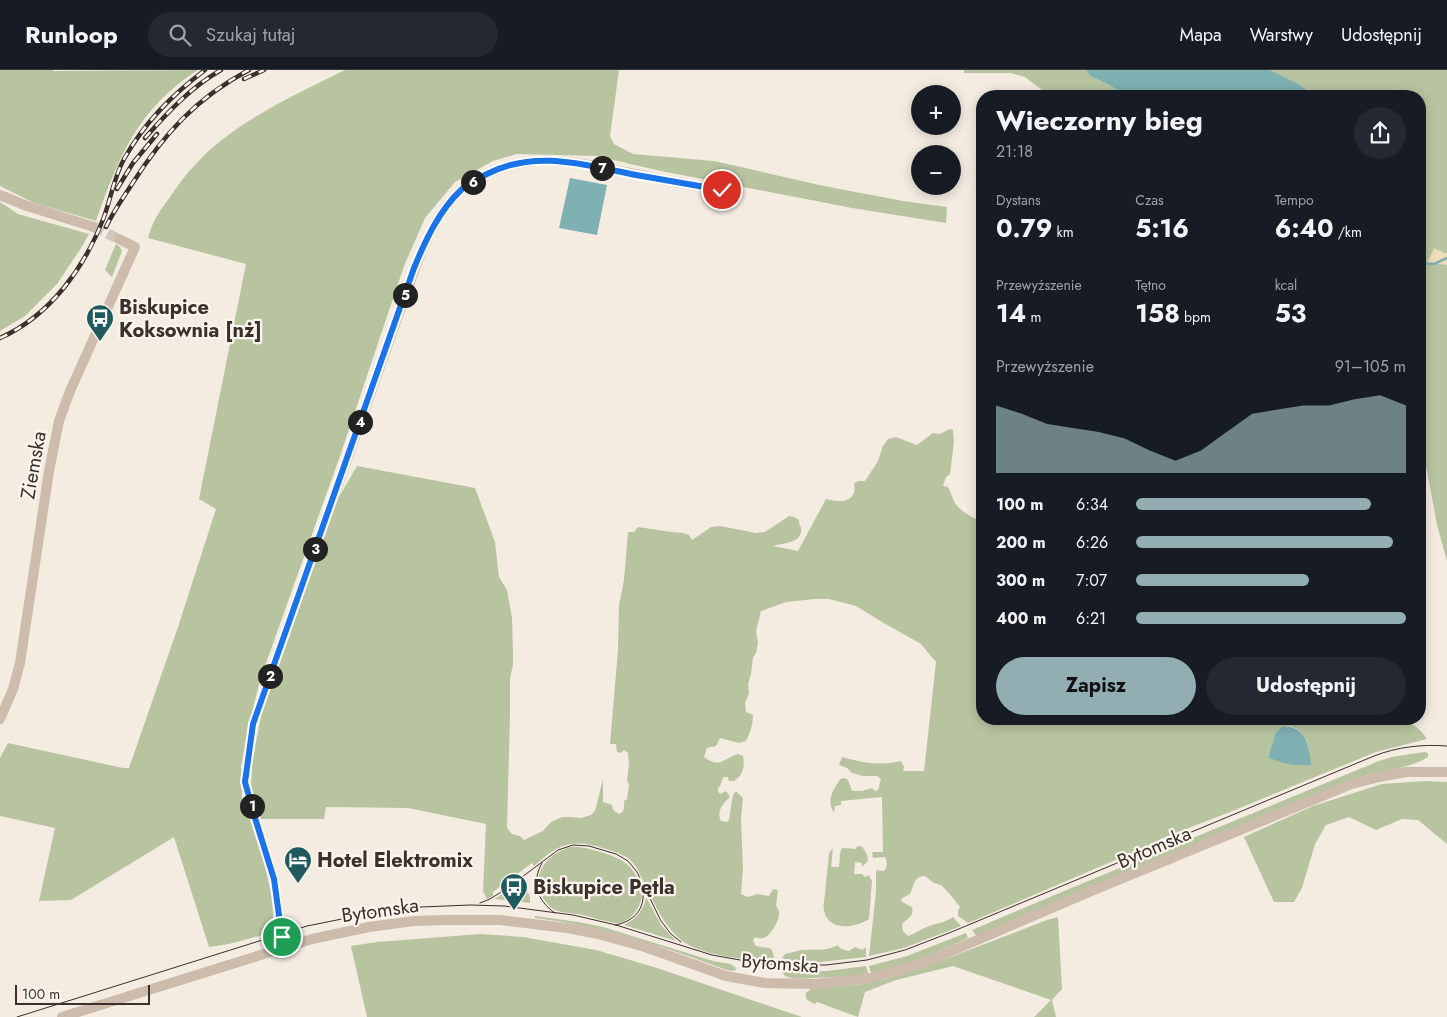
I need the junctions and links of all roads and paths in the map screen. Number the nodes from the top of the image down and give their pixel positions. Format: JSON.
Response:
{"nodes":[{"id":1,"x":722,"y":190,"type":"dead end"},
{"id":2,"x":0,"y":194,"type":"edge"},
{"id":3,"x":94,"y":228,"type":"tunnel mouth"},
{"id":4,"x":119,"y":239,"type":"tunnel mouth"},
{"id":5,"x":0,"y":719,"type":"edge"},
{"id":6,"x":1447,"y":772,"type":"edge"},
{"id":7,"x":284,"y":947,"type":"junction"},
{"id":8,"x":62,"y":1017,"type":"edge"}],
"edges":[{"from":1,"to":7,"type":"street"},
{"from":2,"to":3,"type":"street"},
{"from":4,"to":5,"type":"street","name":"Ziemska"},
{"from":6,"to":7,"type":"street","name":"Bytomska"},
{"from":7,"to":8,"type":"street","name":"Bytomska"}]}
